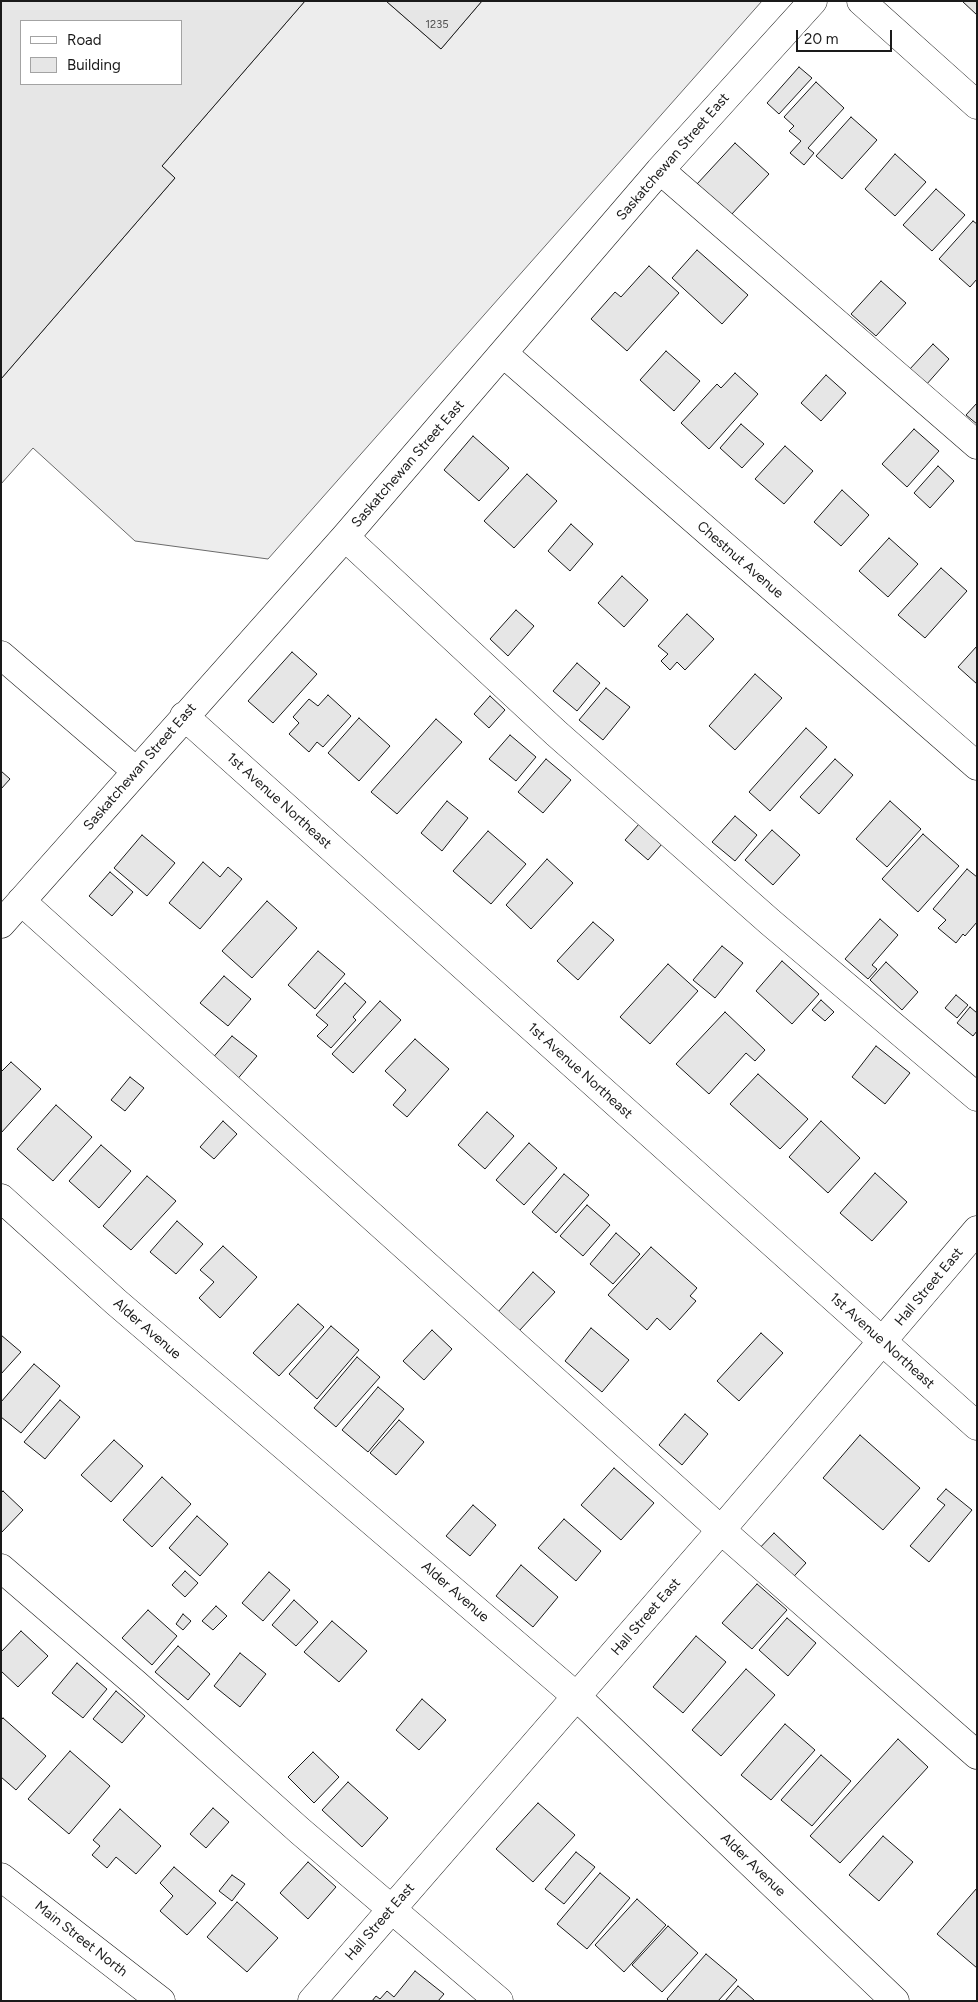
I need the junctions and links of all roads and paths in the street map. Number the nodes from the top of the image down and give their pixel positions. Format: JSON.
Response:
{"nodes":[{"id":1,"x":813,"y":1,"type":"edge"},
{"id":2,"x":861,"y":1,"type":"edge"},
{"id":3,"x":977,"y":105,"type":"edge"},
{"id":4,"x":660,"y":170,"type":"junction"},
{"id":5,"x":504,"y":354,"type":"junction"},
{"id":6,"x":977,"y":445,"type":"edge"},
{"id":7,"x":345,"y":537,"type":"junction"},
{"id":8,"x":1,"y":655,"type":"edge"},
{"id":9,"x":184,"y":716,"type":"junction"},
{"id":10,"x":977,"y":766,"type":"edge"},
{"id":11,"x":136,"y":770,"type":"junction"},
{"id":12,"x":22,"y":901,"type":"junction"},
{"id":13,"x":1,"y":924,"type":"edge"},
{"id":14,"x":977,"y":1097,"type":"edge"},
{"id":15,"x":1,"y":1198,"type":"edge"},
{"id":16,"x":977,"y":1230,"type":"edge"},
{"id":17,"x":883,"y":1342,"type":"junction"},
{"id":18,"x":977,"y":1426,"type":"edge"},
{"id":19,"x":721,"y":1530,"type":"junction"},
{"id":20,"x":1,"y":1568,"type":"edge"},
{"id":21,"x":576,"y":1696,"type":"junction"},
{"id":22,"x":977,"y":1755,"type":"edge"},
{"id":23,"x":1,"y":1877,"type":"edge"},
{"id":24,"x":392,"y":1909,"type":"junction"},
{"id":25,"x":161,"y":2001,"type":"edge"},
{"id":26,"x":312,"y":2001,"type":"edge"},
{"id":27,"x":499,"y":2001,"type":"edge"},
{"id":28,"x":895,"y":2001,"type":"edge"}],
"edges":[{"from":1,"to":4,"type":"street","name":"Saskatchewan Street East"},
{"from":2,"to":3,"type":"street"},
{"from":4,"to":5,"type":"street","name":"Saskatchewan Street East"},
{"from":4,"to":6,"type":"street"},
{"from":5,"to":7,"type":"street","name":"Saskatchewan Street East"},
{"from":5,"to":10,"type":"street","name":"Chestnut Avenue"},
{"from":7,"to":9,"type":"street","name":"Saskatchewan Street East"},
{"from":7,"to":14,"type":"street"},
{"from":8,"to":11,"type":"street"},
{"from":9,"to":11,"type":"street","name":"Saskatchewan Street East"},
{"from":9,"to":17,"type":"street","name":"1st Avenue Northeast"},
{"from":11,"to":12,"type":"street","name":"Saskatchewan Street East"},
{"from":12,"to":13,"type":"street","name":"Saskatchewan Street East"},
{"from":12,"to":19,"type":"street"},
{"from":15,"to":21,"type":"street","name":"Alder Avenue"},
{"from":16,"to":17,"type":"street","name":"Hall Street East"},
{"from":17,"to":18,"type":"street","name":"1st Avenue Northeast"},
{"from":17,"to":19,"type":"street","name":"Hall Street East"},
{"from":19,"to":21,"type":"street","name":"Hall Street East"},
{"from":19,"to":22,"type":"street"},
{"from":20,"to":24,"type":"street"},
{"from":21,"to":24,"type":"street","name":"Hall Street East"},
{"from":21,"to":28,"type":"street","name":"Alder Avenue"},
{"from":23,"to":25,"type":"street","name":"Main Street North"},
{"from":24,"to":26,"type":"street","name":"Hall Street East"},
{"from":24,"to":27,"type":"street"}]}
